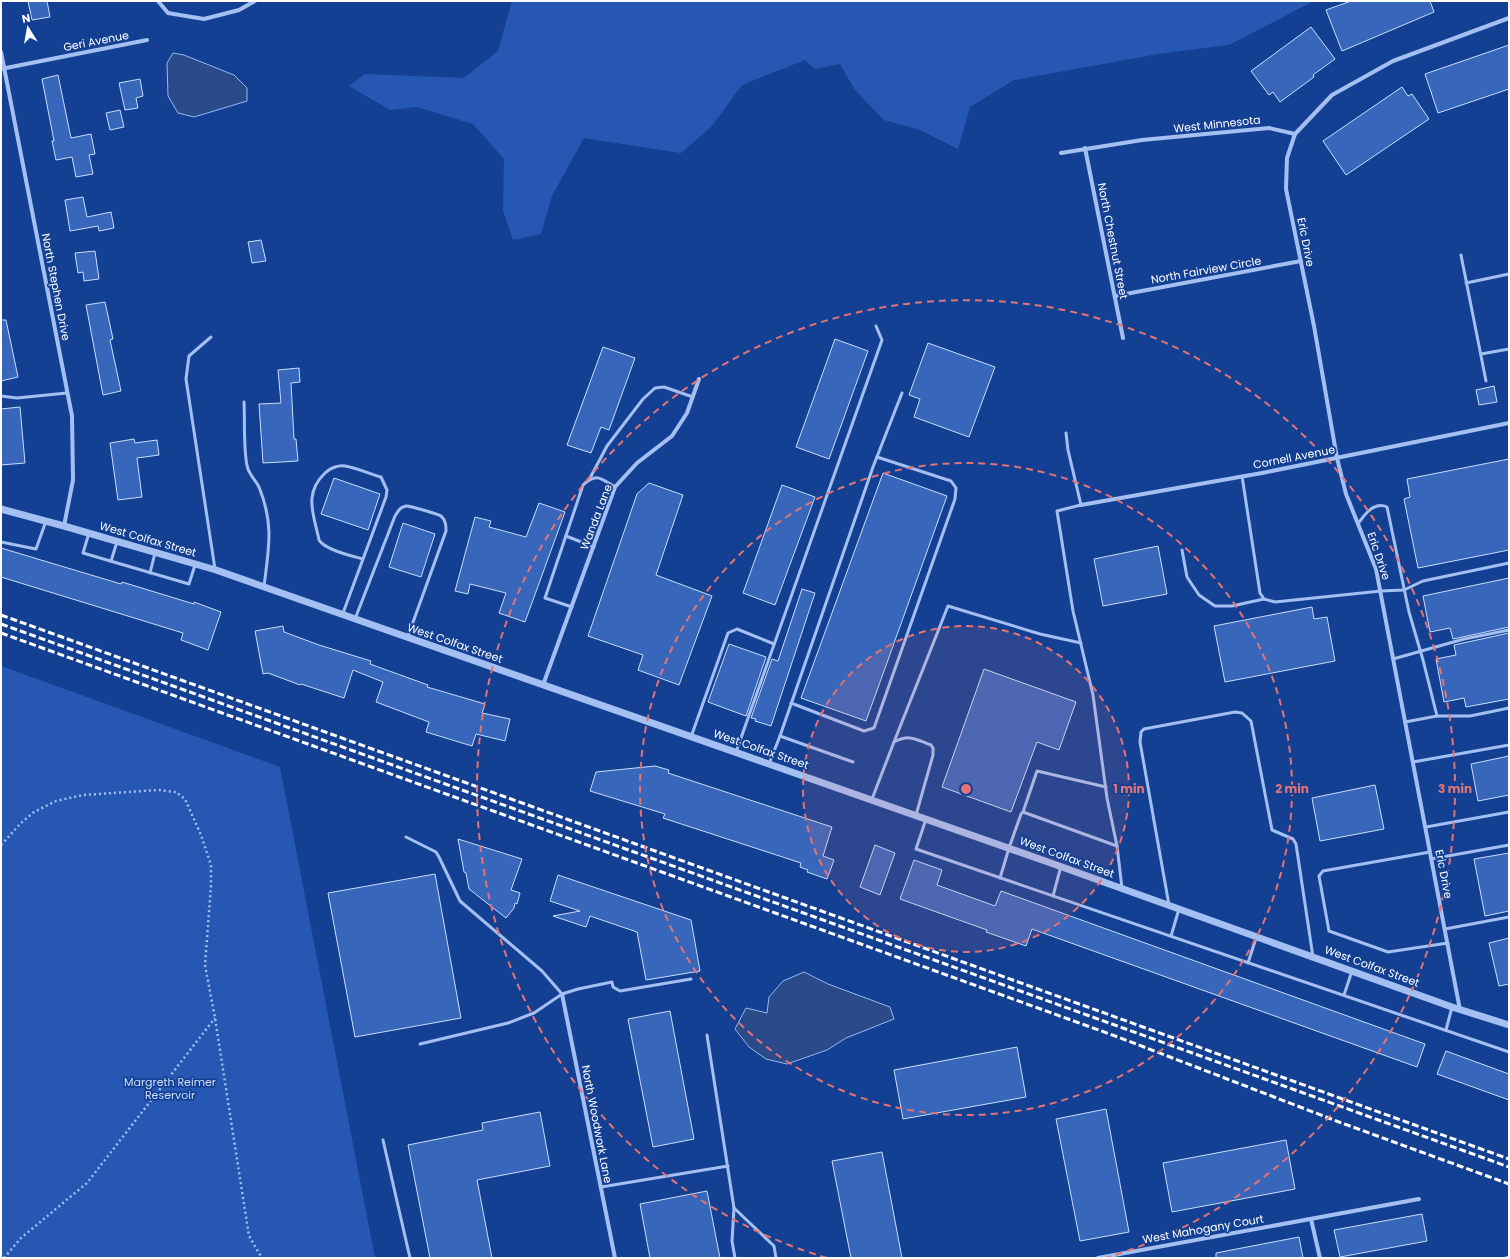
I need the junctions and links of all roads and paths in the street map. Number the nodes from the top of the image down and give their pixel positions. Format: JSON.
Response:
{"nodes":[{"id":1,"x":158,"y":1,"type":"edge"},
{"id":2,"x":255,"y":1,"type":"edge"},
{"id":3,"x":1509,"y":18,"type":"edge"},
{"id":4,"x":147,"y":40,"type":"dead end"},
{"id":5,"x":1,"y":52,"type":"edge"},
{"id":6,"x":3,"y":69,"type":"edge"},
{"id":7,"x":1295,"y":134,"type":"junction"},
{"id":8,"x":1085,"y":148,"type":"junction"},
{"id":9,"x":1061,"y":153,"type":"dead end"},
{"id":10,"x":1460,"y":255,"type":"dead end"},
{"id":11,"x":1301,"y":261,"type":"junction"},
{"id":12,"x":1509,"y":274,"type":"edge"},
{"id":13,"x":1466,"y":283,"type":"junction"},
{"id":14,"x":1115,"y":296,"type":"junction"},
{"id":15,"x":876,"y":326,"type":"dead end"},
{"id":16,"x":211,"y":337,"type":"dead end"},
{"id":17,"x":1123,"y":338,"type":"dead end"},
{"id":18,"x":1509,"y":349,"type":"edge"},
{"id":19,"x":1481,"y":354,"type":"junction"},
{"id":20,"x":699,"y":379,"type":"dead end"},
{"id":21,"x":1486,"y":381,"type":"dead end"},
{"id":22,"x":67,"y":393,"type":"junction"},
{"id":23,"x":902,"y":394,"type":"dead end"},
{"id":24,"x":1,"y":396,"type":"edge"},
{"id":25,"x":693,"y":397,"type":"junction"},
{"id":26,"x":244,"y":402,"type":"dead end"},
{"id":27,"x":1509,"y":423,"type":"edge"},
{"id":28,"x":1066,"y":433,"type":"dead end"},
{"id":29,"x":877,"y":457,"type":"junction"},
{"id":30,"x":1337,"y":458,"type":"junction"},
{"id":31,"x":1242,"y":476,"type":"junction"},
{"id":32,"x":590,"y":478,"type":"junction"},
{"id":33,"x":615,"y":487,"type":"junction"},
{"id":34,"x":1081,"y":505,"type":"junction"},
{"id":35,"x":1,"y":509,"type":"edge"},
{"id":36,"x":46,"y":521,"type":"junction"},
{"id":37,"x":1358,"y":524,"type":"junction"},
{"id":38,"x":64,"y":526,"type":"junction"},
{"id":39,"x":89,"y":533,"type":"junction"},
{"id":40,"x":566,"y":536,"type":"junction"},
{"id":41,"x":117,"y":541,"type":"junction"},
{"id":42,"x":1,"y":542,"type":"edge"},
{"id":43,"x":594,"y":547,"type":"junction"},
{"id":44,"x":1182,"y":550,"type":"dead end"},
{"id":45,"x":156,"y":553,"type":"junction"},
{"id":46,"x":363,"y":559,"type":"junction"},
{"id":47,"x":111,"y":561,"type":"junction"},
{"id":48,"x":1509,"y":563,"type":"edge"},
{"id":49,"x":195,"y":564,"type":"junction"},
{"id":50,"x":216,"y":570,"type":"junction"},
{"id":51,"x":150,"y":573,"type":"junction"},
{"id":52,"x":264,"y":587,"type":"junction"},
{"id":53,"x":1404,"y":590,"type":"junction"},
{"id":54,"x":1381,"y":591,"type":"junction"},
{"id":55,"x":1264,"y":600,"type":"junction"},
{"id":56,"x":572,"y":607,"type":"junction"},
{"id":57,"x":343,"y":615,"type":"junction"},
{"id":58,"x":355,"y":619,"type":"junction"},
{"id":59,"x":1509,"y":630,"type":"edge"},
{"id":60,"x":408,"y":638,"type":"junction"},
{"id":61,"x":1081,"y":643,"type":"junction"},
{"id":62,"x":774,"y":644,"type":"junction"},
{"id":63,"x":1421,"y":652,"type":"junction"},
{"id":64,"x":1393,"y":659,"type":"junction"},
{"id":65,"x":543,"y":685,"type":"junction"},
{"id":66,"x":791,"y":703,"type":"junction"},
{"id":67,"x":1509,"y":708,"type":"edge"},
{"id":68,"x":1437,"y":716,"type":"junction"},
{"id":69,"x":1405,"y":722,"type":"junction"},
{"id":70,"x":780,"y":736,"type":"junction"},
{"id":71,"x":691,"y":737,"type":"junction"},
{"id":72,"x":894,"y":742,"type":"junction"},
{"id":73,"x":1509,"y":745,"type":"edge"},
{"id":74,"x":736,"y":752,"type":"junction"},
{"id":75,"x":853,"y":762,"type":"dead end"},
{"id":76,"x":1413,"y":762,"type":"junction"},
{"id":77,"x":769,"y":764,"type":"junction"},
{"id":78,"x":1106,"y":787,"type":"junction"},
{"id":79,"x":872,"y":800,"type":"junction"},
{"id":80,"x":1023,"y":812,"type":"junction"},
{"id":81,"x":1509,"y":812,"type":"edge"},
{"id":82,"x":916,"y":815,"type":"junction"},
{"id":83,"x":926,"y":819,"type":"junction"},
{"id":84,"x":1426,"y":827,"type":"junction"},
{"id":85,"x":406,"y":837,"type":"dead end"},
{"id":86,"x":1,"y":845,"type":"edge"},
{"id":87,"x":1509,"y":845,"type":"edge"},
{"id":88,"x":1116,"y":846,"type":"junction"},
{"id":89,"x":1008,"y":848,"type":"junction"},
{"id":90,"x":1430,"y":852,"type":"junction"},
{"id":91,"x":1432,"y":859,"type":"junction"},
{"id":92,"x":1061,"y":866,"type":"junction"},
{"id":93,"x":1000,"y":878,"type":"junction"},
{"id":94,"x":1122,"y":888,"type":"junction"},
{"id":95,"x":1053,"y":896,"type":"junction"},
{"id":96,"x":1169,"y":905,"type":"junction"},
{"id":97,"x":1179,"y":909,"type":"junction"},
{"id":98,"x":1509,"y":917,"type":"edge"},
{"id":99,"x":1445,"y":928,"type":"junction"},
{"id":100,"x":1171,"y":936,"type":"junction"},
{"id":101,"x":1256,"y":937,"type":"junction"},
{"id":102,"x":1448,"y":943,"type":"junction"},
{"id":103,"x":1313,"y":957,"type":"junction"},
{"id":104,"x":1248,"y":963,"type":"junction"},
{"id":105,"x":1352,"y":971,"type":"junction"},
{"id":106,"x":691,"y":979,"type":"dead end"},
{"id":107,"x":562,"y":994,"type":"junction"},
{"id":108,"x":1344,"y":995,"type":"junction"},
{"id":109,"x":1452,"y":1007,"type":"junction"},
{"id":110,"x":1460,"y":1010,"type":"junction"},
{"id":111,"x":215,"y":1018,"type":"junction"},
{"id":112,"x":1509,"y":1026,"type":"edge"},
{"id":113,"x":1446,"y":1030,"type":"junction"},
{"id":114,"x":707,"y":1035,"type":"dead end"},
{"id":115,"x":420,"y":1044,"type":"dead end"},
{"id":116,"x":1509,"y":1052,"type":"edge"},
{"id":117,"x":383,"y":1140,"type":"dead end"},
{"id":118,"x":728,"y":1166,"type":"junction"},
{"id":119,"x":600,"y":1187,"type":"junction"},
{"id":120,"x":1419,"y":1199,"type":"dead end"},
{"id":121,"x":734,"y":1208,"type":"junction"},
{"id":122,"x":1311,"y":1218,"type":"junction"},
{"id":123,"x":4,"y":1258,"type":"edge"},
{"id":124,"x":262,"y":1258,"type":"edge"},
{"id":125,"x":410,"y":1258,"type":"edge"},
{"id":126,"x":614,"y":1258,"type":"edge"},
{"id":127,"x":735,"y":1258,"type":"edge"},
{"id":128,"x":776,"y":1258,"type":"edge"},
{"id":129,"x":1098,"y":1258,"type":"edge"},
{"id":130,"x":1320,"y":1258,"type":"edge"}],
"edges":[{"from":1,"to":2,"type":"street"},
{"from":3,"to":7,"type":"street"},
{"from":4,"to":6,"type":"street","name":"Geri Avenue"},
{"from":5,"to":6,"type":"street","name":"North Stephen Drive"},
{"from":6,"to":22,"type":"street","name":"North Stephen Drive"},
{"from":7,"to":8,"type":"street","name":"West Minnesota"},
{"from":7,"to":11,"type":"street","name":"Eric Drive"},
{"from":8,"to":9,"type":"street","name":"West Minnesota"},
{"from":8,"to":14,"type":"street","name":"North Chestnut Street"},
{"from":10,"to":13,"type":"lane"},
{"from":11,"to":14,"type":"street","name":"North Fairview Circle"},
{"from":11,"to":30,"type":"street","name":"Eric Drive"},
{"from":12,"to":13,"type":"lane"},
{"from":13,"to":19,"type":"lane"},
{"from":14,"to":17,"type":"street","name":"North Chestnut Street"},
{"from":15,"to":62,"type":"lane"},
{"from":16,"to":50,"type":"lane"},
{"from":18,"to":19,"type":"lane"},
{"from":19,"to":21,"type":"lane"},
{"from":20,"to":25,"type":"street","name":"Wanda Lane"},
{"from":22,"to":24,"type":"lane"},
{"from":22,"to":38,"type":"street","name":"North Stephen Drive"},
{"from":23,"to":29,"type":"lane"},
{"from":25,"to":32,"type":"lane"},
{"from":25,"to":33,"type":"street","name":"Wanda Lane"},
{"from":26,"to":52,"type":"lane"},
{"from":27,"to":30,"type":"street","name":"Cornell Avenue"},
{"from":28,"to":34,"type":"lane"},
{"from":29,"to":66,"type":"lane"},
{"from":29,"to":66,"type":"lane"},
{"from":30,"to":31,"type":"street","name":"Cornell Avenue"},
{"from":30,"to":37,"type":"street","name":"Eric Drive"},
{"from":31,"to":34,"type":"street","name":"Cornell Avenue"},
{"from":31,"to":55,"type":"lane"},
{"from":32,"to":33,"type":"lane"},
{"from":32,"to":40,"type":"lane"},
{"from":33,"to":43,"type":"street","name":"Wanda Lane"},
{"from":34,"to":61,"type":"lane"},
{"from":35,"to":36,"type":"street","name":"West Colfax Street"},
{"from":36,"to":38,"type":"street","name":"West Colfax Street"},
{"from":36,"to":42,"type":"lane"},
{"from":37,"to":53,"type":"lane"},
{"from":37,"to":54,"type":"street","name":"Eric Drive"},
{"from":38,"to":39,"type":"street","name":"West Colfax Street"},
{"from":39,"to":41,"type":"street","name":"West Colfax Street"},
{"from":39,"to":47,"type":"lane"},
{"from":40,"to":43,"type":"lane"},
{"from":40,"to":56,"type":"lane"},
{"from":41,"to":45,"type":"street","name":"West Colfax Street"},
{"from":41,"to":47,"type":"lane"},
{"from":43,"to":56,"type":"street","name":"Wanda Lane"},
{"from":44,"to":55,"type":"lane"},
{"from":45,"to":49,"type":"street","name":"West Colfax Street"},
{"from":45,"to":51,"type":"lane"},
{"from":46,"to":46,"type":"lane"},
{"from":46,"to":57,"type":"lane"},
{"from":47,"to":51,"type":"lane"},
{"from":48,"to":53,"type":"lane"},
{"from":49,"to":50,"type":"street","name":"West Colfax Street"},
{"from":49,"to":51,"type":"lane"},
{"from":50,"to":52,"type":"street","name":"West Colfax Street"},
{"from":52,"to":57,"type":"street","name":"West Colfax Street"},
{"from":53,"to":54,"type":"lane"},
{"from":53,"to":63,"type":"lane"},
{"from":54,"to":55,"type":"lane"},
{"from":54,"to":64,"type":"street","name":"Eric Drive"},
{"from":56,"to":65,"type":"street","name":"Wanda Lane"},
{"from":57,"to":58,"type":"street","name":"West Colfax Street"},
{"from":58,"to":60,"type":"street","name":"West Colfax Street"},
{"from":58,"to":60,"type":"lane"},
{"from":59,"to":63,"type":"lane"},
{"from":60,"to":65,"type":"street","name":"West Colfax Street"},
{"from":61,"to":72,"type":"lane"},
{"from":61,"to":78,"type":"lane"},
{"from":62,"to":71,"type":"lane"},
{"from":62,"to":74,"type":"lane"},
{"from":63,"to":64,"type":"lane"},
{"from":63,"to":68,"type":"lane"},
{"from":64,"to":69,"type":"street","name":"Eric Drive"},
{"from":65,"to":71,"type":"street","name":"West Colfax Street"},
{"from":66,"to":70,"type":"lane"},
{"from":67,"to":68,"type":"lane"},
{"from":68,"to":69,"type":"lane"},
{"from":69,"to":76,"type":"street","name":"Eric Drive"},
{"from":70,"to":75,"type":"lane"},
{"from":70,"to":77,"type":"lane"},
{"from":71,"to":74,"type":"street","name":"West Colfax Street"},
{"from":72,"to":79,"type":"lane"},
{"from":72,"to":82,"type":"lane"},
{"from":73,"to":76,"type":"lane"},
{"from":74,"to":77,"type":"street","name":"West Colfax Street"},
{"from":76,"to":84,"type":"street","name":"Eric Drive"},
{"from":77,"to":79,"type":"street","name":"West Colfax Street"},
{"from":78,"to":80,"type":"lane"},
{"from":78,"to":88,"type":"lane"},
{"from":79,"to":82,"type":"street","name":"West Colfax Street"},
{"from":80,"to":88,"type":"lane"},
{"from":80,"to":89,"type":"lane"},
{"from":81,"to":84,"type":"lane"},
{"from":82,"to":83,"type":"street","name":"West Colfax Street"},
{"from":83,"to":89,"type":"street","name":"West Colfax Street"},
{"from":83,"to":93,"type":"lane"},
{"from":84,"to":90,"type":"street","name":"Eric Drive"},
{"from":85,"to":107,"type":"lane"},
{"from":86,"to":111,"type":"path"},
{"from":87,"to":91,"type":"lane"},
{"from":88,"to":94,"type":"lane"},
{"from":89,"to":92,"type":"street","name":"West Colfax Street"},
{"from":89,"to":93,"type":"lane"},
{"from":90,"to":91,"type":"street","name":"Eric Drive"},
{"from":90,"to":102,"type":"lane"},
{"from":91,"to":99,"type":"street","name":"Eric Drive"},
{"from":92,"to":94,"type":"street","name":"West Colfax Street"},
{"from":92,"to":95,"type":"lane"},
{"from":93,"to":95,"type":"lane"},
{"from":94,"to":96,"type":"street","name":"West Colfax Street"},
{"from":95,"to":100,"type":"lane"},
{"from":96,"to":97,"type":"street","name":"West Colfax Street"},
{"from":96,"to":103,"type":"lane"},
{"from":97,"to":100,"type":"lane"},
{"from":97,"to":101,"type":"street","name":"West Colfax Street"},
{"from":98,"to":99,"type":"lane"},
{"from":99,"to":102,"type":"street","name":"Eric Drive"},
{"from":100,"to":104,"type":"lane"},
{"from":101,"to":103,"type":"street","name":"West Colfax Street"},
{"from":101,"to":104,"type":"lane"},
{"from":102,"to":110,"type":"street","name":"Eric Drive"},
{"from":103,"to":105,"type":"street","name":"West Colfax Street"},
{"from":104,"to":108,"type":"lane"},
{"from":105,"to":108,"type":"lane"},
{"from":105,"to":109,"type":"street","name":"West Colfax Street"},
{"from":106,"to":107,"type":"lane"},
{"from":107,"to":115,"type":"lane"},
{"from":107,"to":119,"type":"street","name":"North Woodwork Lane"},
{"from":108,"to":113,"type":"lane"},
{"from":109,"to":110,"type":"street","name":"West Colfax Street"},
{"from":109,"to":113,"type":"lane"},
{"from":110,"to":112,"type":"street","name":"West Colfax Street"},
{"from":111,"to":123,"type":"path"},
{"from":111,"to":124,"type":"path"},
{"from":113,"to":116,"type":"lane"},
{"from":114,"to":118,"type":"lane"},
{"from":117,"to":125,"type":"lane"},
{"from":118,"to":119,"type":"lane"},
{"from":118,"to":121,"type":"lane"},
{"from":119,"to":126,"type":"street","name":"North Woodwork Lane"},
{"from":120,"to":122,"type":"street","name":"West Mahogany Court"},
{"from":121,"to":127,"type":"lane"},
{"from":121,"to":128,"type":"lane"},
{"from":122,"to":129,"type":"street","name":"West Mahogany Court"},
{"from":122,"to":130,"type":"street"}]}
